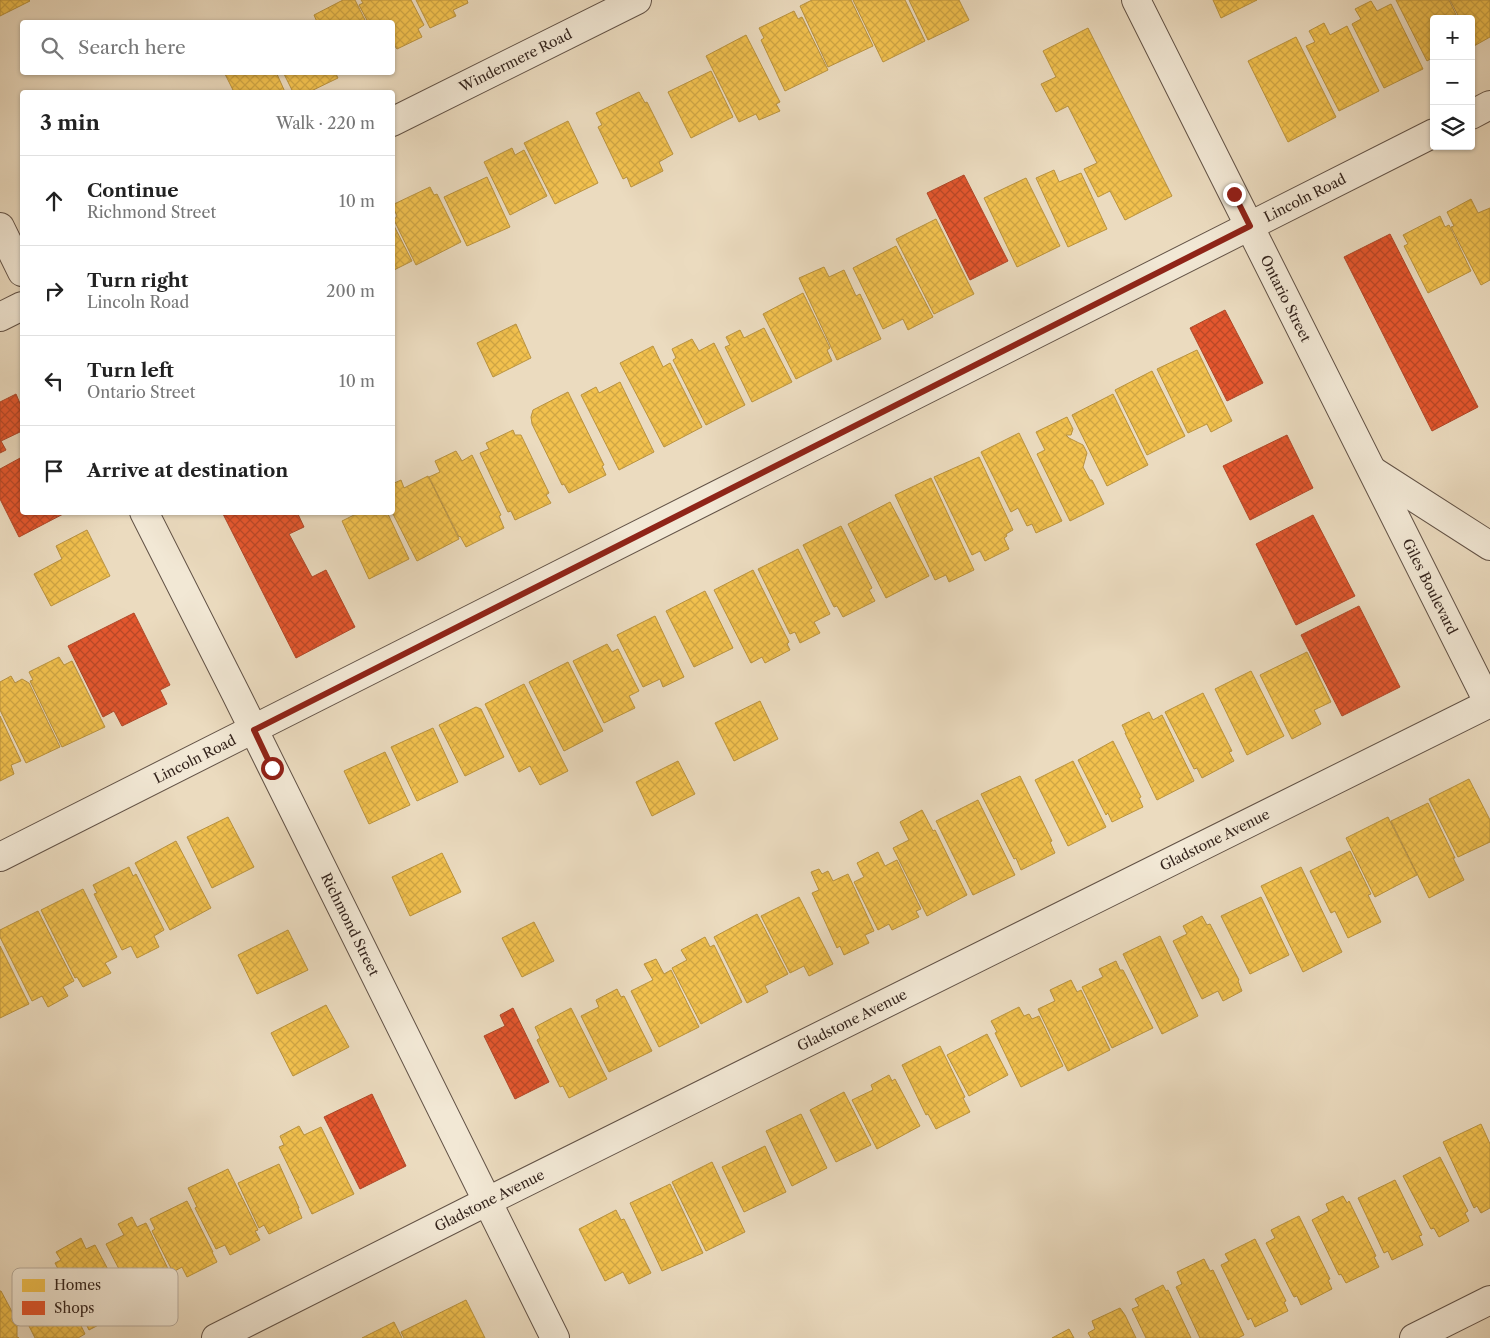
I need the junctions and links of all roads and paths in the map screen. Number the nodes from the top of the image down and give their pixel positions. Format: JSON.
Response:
{"nodes":[{"id":1,"x":637,"y":0,"type":"edge"},
{"id":2,"x":1136,"y":0,"type":"edge"},
{"id":3,"x":1490,"y":105,"type":"edge"},
{"id":4,"x":1475,"y":112,"type":"edge"},
{"id":5,"x":395,"y":121,"type":"edge"},
{"id":6,"x":1430,"y":135,"type":"edge"},
{"id":7,"x":1250,"y":226,"type":"junction"},
{"id":8,"x":0,"y":228,"type":"edge"},
{"id":9,"x":20,"y":268,"type":"edge"},
{"id":10,"x":20,"y":307,"type":"edge"},
{"id":11,"x":0,"y":317,"type":"edge"},
{"id":12,"x":1372,"y":470,"type":"junction"},
{"id":13,"x":146,"y":515,"type":"edge"},
{"id":14,"x":1490,"y":546,"type":"edge"},
{"id":15,"x":1489,"y":703,"type":"edge"},
{"id":16,"x":254,"y":730,"type":"junction"},
{"id":17,"x":0,"y":857,"type":"edge"},
{"id":18,"x":486,"y":1202,"type":"junction"},
{"id":19,"x":1490,"y":1300,"type":"edge"},
{"id":20,"x":216,"y":1338,"type":"edge"},
{"id":21,"x":554,"y":1338,"type":"edge"},
{"id":22,"x":1414,"y":1338,"type":"edge"}],
"edges":[{"from":1,"to":5,"type":"street","name":"Windermere Road"},
{"from":2,"to":7,"type":"street","name":"Ontario Street"},
{"from":3,"to":4,"type":"street"},
{"from":6,"to":7,"type":"street","name":"Lincoln Road"},
{"from":7,"to":12,"type":"street","name":"Ontario Street"},
{"from":7,"to":16,"type":"street","name":"Lincoln Road"},
{"from":8,"to":9,"type":"street"},
{"from":10,"to":11,"type":"street"},
{"from":12,"to":14,"type":"street"},
{"from":12,"to":15,"type":"street","name":"Giles Boulevard"},
{"from":13,"to":16,"type":"street","name":"Richmond Street"},
{"from":15,"to":18,"type":"street","name":"Gladstone Avenue"},
{"from":16,"to":17,"type":"street","name":"Lincoln Road"},
{"from":16,"to":18,"type":"street","name":"Richmond Street"},
{"from":18,"to":20,"type":"street","name":"Gladstone Avenue"},
{"from":18,"to":21,"type":"street","name":"Richmond Street"},
{"from":19,"to":22,"type":"street"}]}
